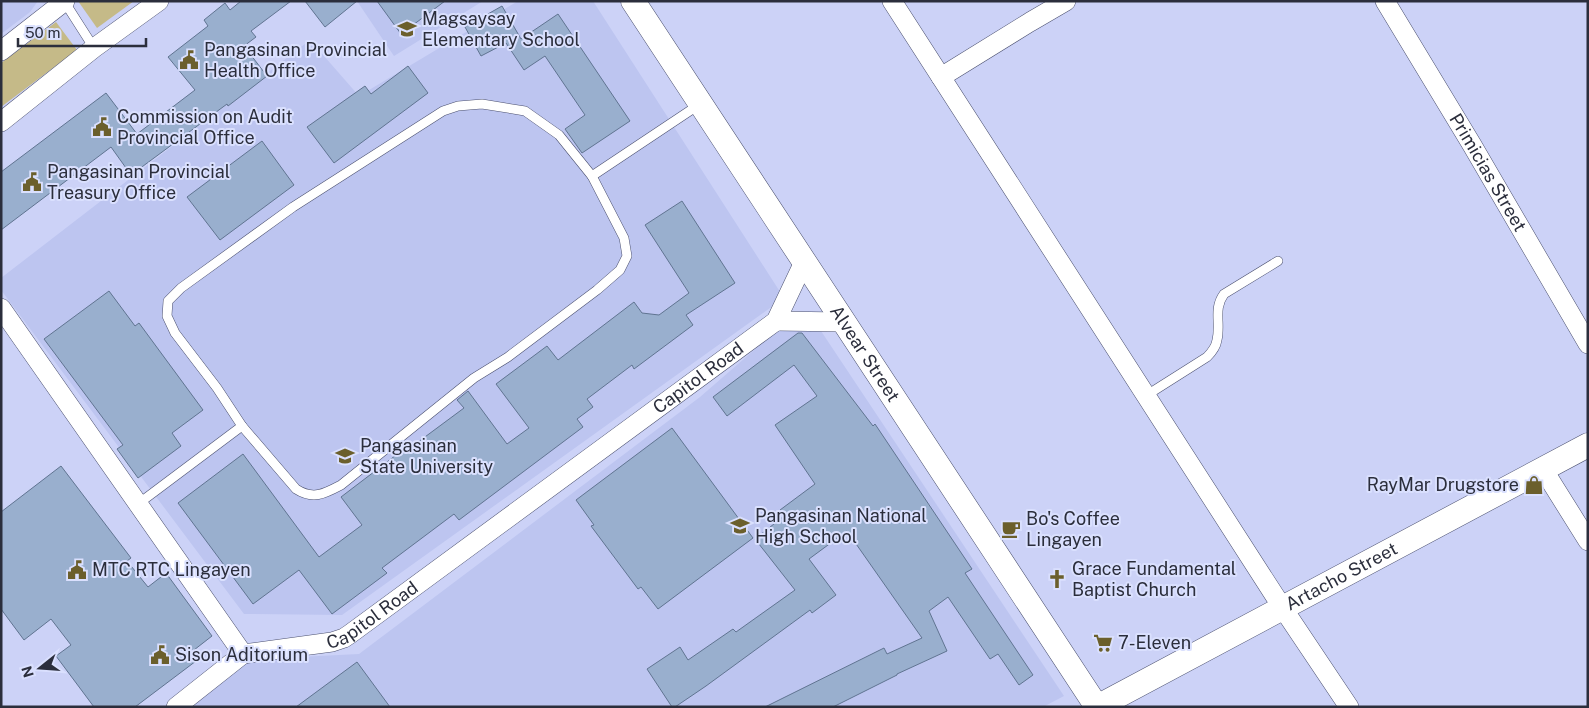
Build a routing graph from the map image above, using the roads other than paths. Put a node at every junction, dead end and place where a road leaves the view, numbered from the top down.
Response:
1 (159, 1) edge
2 (633, 1) edge
3 (892, 1) edge
4 (1066, 1) edge
5 (1385, 1) edge
6 (64, 2) edge
7 (94, 48) junction
8 (1, 51) edge
9 (941, 77) junction
10 (700, 104) junction
11 (1, 122) edge
12 (592, 176) junction
13 (1278, 261) dead end
14 (804, 262) junction
15 (1, 308) edge
16 (776, 321) junction
17 (843, 322) junction
18 (1588, 344) edge
19 (1147, 395) junction
20 (242, 426) junction
21 (1588, 445) edge
22 (1543, 469) junction
23 (138, 504) junction
24 (1588, 541) edge
25 (1282, 607) junction
26 (243, 654) junction
27 (176, 707) edge
28 (1096, 707) edge
29 (1349, 707) edge

1 - 7 street
2 - 10 street, Alvear Street
3 - 9 street
4 - 9 street
5 - 18 street, Primicias Street
6 - 7 lane
6 - 8 street
7 - 11 street
9 - 19 street
10 - 12 lane
10 - 14 street, Alvear Street
12 - 20 lane
12 - 20 lane
13 - 19 lane
14 - 16 street, Capitol Road
14 - 17 street, Alvear Street
15 - 23 street
16 - 17 street
16 - 26 street, Capitol Road
17 - 28 street, Alvear Street
19 - 25 street
20 - 23 lane
21 - 22 street, Artacho Street
22 - 24 street
22 - 25 street, Artacho Street
23 - 26 street
25 - 28 street, Artacho Street
25 - 29 street
26 - 27 street

